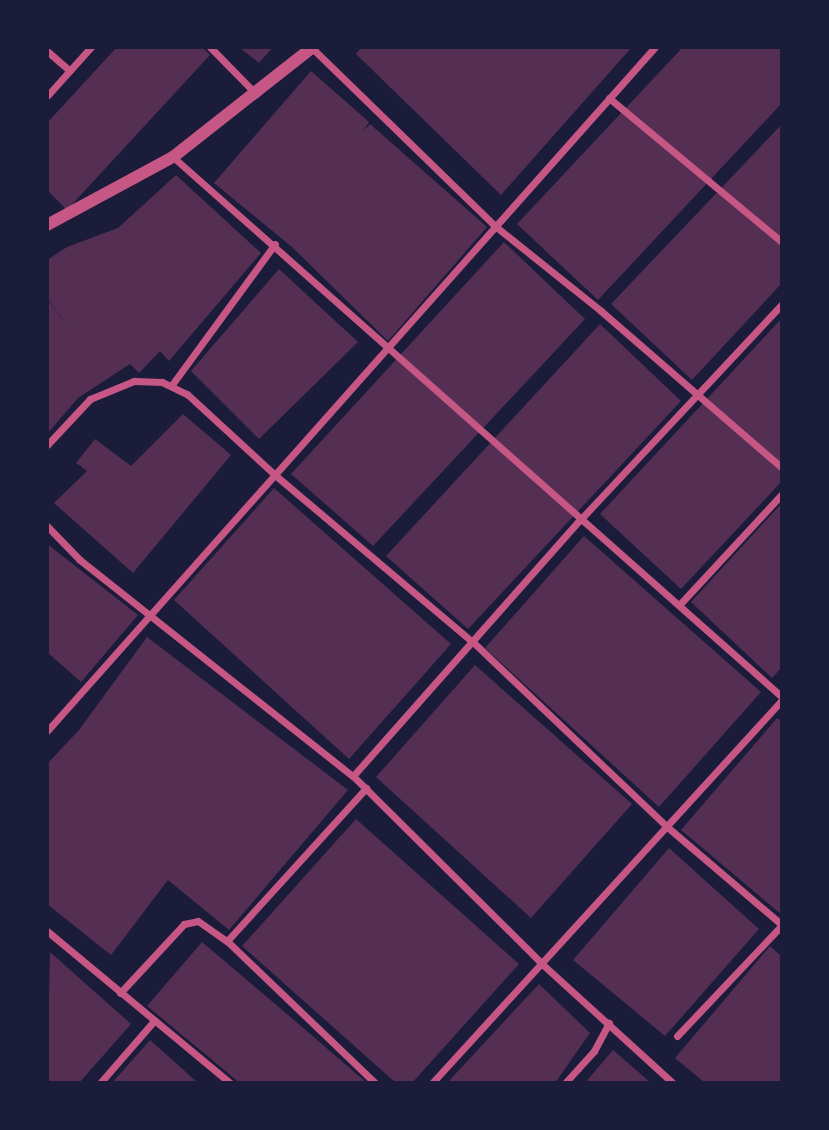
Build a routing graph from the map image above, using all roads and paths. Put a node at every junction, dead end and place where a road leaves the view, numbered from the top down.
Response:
1 (91, 47) edge
2 (210, 47) edge
3 (655, 47) edge
4 (312, 48) edge
5 (47, 51) edge
6 (70, 71) junction
7 (257, 94) junction
8 (47, 96) edge
9 (609, 98) junction
10 (173, 157) junction
11 (48, 224) edge
12 (495, 226) junction
13 (782, 242) edge
14 (275, 244) junction
15 (782, 304) edge
16 (385, 347) junction
17 (171, 386) junction
18 (699, 396) junction
19 (47, 444) edge
20 (782, 468) edge
21 (275, 475) junction
22 (782, 494) edge
23 (579, 521) junction
24 (47, 526) edge
25 (681, 603) junction
26 (149, 614) junction
27 (474, 643) junction
28 (782, 698) edge
29 (47, 731) edge
30 (353, 776) junction
31 (366, 788) junction
32 (665, 825) junction
33 (782, 925) edge
34 (48, 933) edge
35 (227, 941) junction
36 (541, 962) junction
37 (120, 993) junction
38 (153, 1022) junction
39 (609, 1023) junction
40 (677, 1035) dead end
41 (100, 1083) edge
42 (230, 1083) edge
43 (375, 1083) edge
44 (432, 1083) edge
45 (565, 1083) edge
46 (673, 1083) edge

1 - 6 street
2 - 7 street
3 - 9 street
4 - 7 street
4 - 12 street
5 - 6 street
6 - 8 street
7 - 10 street
9 - 12 street
9 - 13 street
10 - 11 street
10 - 14 street
12 - 16 street
12 - 18 street
14 - 16 street
14 - 17 street
15 - 18 street
16 - 21 street
16 - 23 street
17 - 19 street
17 - 21 street
18 - 20 street
18 - 23 street
21 - 26 street
21 - 27 street
22 - 25 street
23 - 25 street
23 - 27 street
24 - 26 street
25 - 28 street
26 - 29 street
26 - 30 street
27 - 30 street
27 - 32 street
28 - 32 street
30 - 31 street
31 - 35 street
31 - 36 street
32 - 33 street
32 - 36 street
33 - 40 street
34 - 37 street
35 - 37 street
35 - 43 street
36 - 39 street
36 - 44 street
37 - 38 street
38 - 41 street
38 - 42 street
39 - 45 street
39 - 46 street

